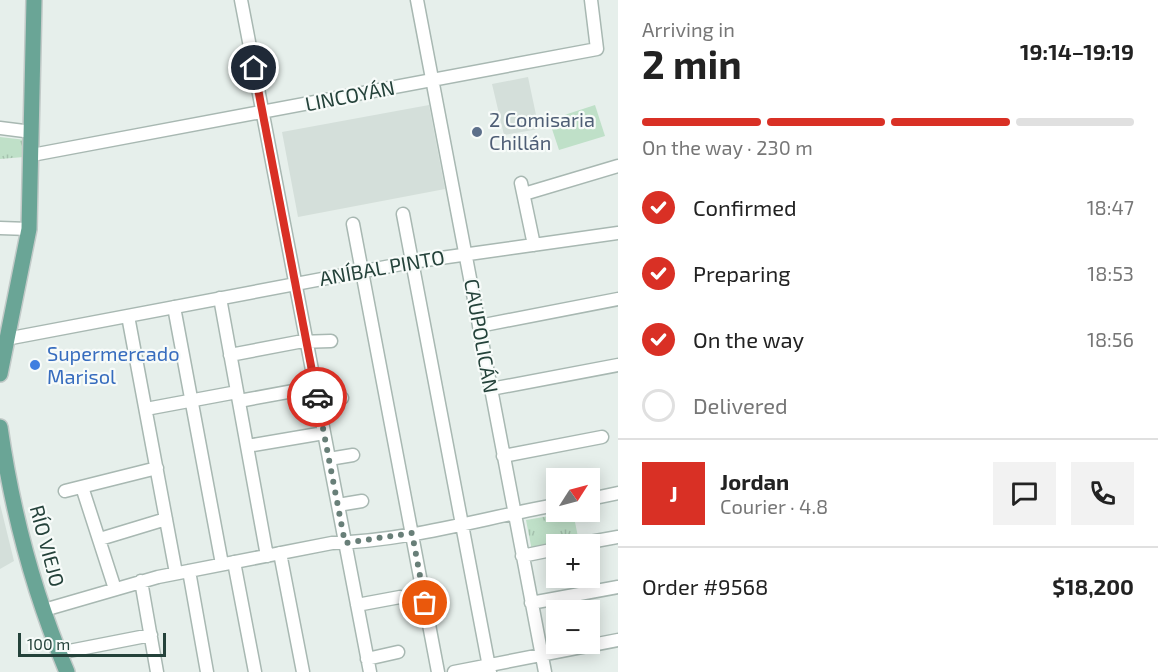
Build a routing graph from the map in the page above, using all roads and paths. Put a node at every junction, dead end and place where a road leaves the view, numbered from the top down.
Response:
1 (34, 0) edge
2 (241, 0) edge
3 (417, 0) edge
4 (591, 0) edge
5 (432, 81) junction
6 (263, 113) junction
7 (0, 128) edge
8 (32, 132) junction
9 (32, 155) junction
10 (618, 166) edge
11 (403, 214) dead end
12 (353, 224) dead end
13 (0, 228) edge
14 (29, 229) junction
15 (618, 233) edge
16 (534, 245) junction
17 (466, 253) junction
18 (412, 262) junction
19 (362, 271) junction
20 (295, 284) junction
21 (220, 298) junction
22 (618, 299) edge
23 (174, 307) junction
24 (128, 316) junction
25 (479, 326) junction
26 (6, 339) junction
27 (331, 341) dead end
28 (307, 343) junction
29 (230, 355) junction
30 (618, 365) edge
31 (0, 374) edge
32 (315, 387) junction
33 (490, 388) junction
34 (238, 396) junction
35 (342, 398) dead end
36 (191, 400) junction
37 (318, 402) junction
38 (146, 409) junction
39 (0, 427) edge
40 (324, 433) junction
41 (602, 437) dead end
42 (247, 446) junction
43 (353, 455) dead end
44 (504, 456) junction
45 (329, 459) junction
46 (157, 468) junction
47 (82, 487) junction
48 (65, 491) dead end
49 (618, 493) edge
50 (600, 497) edge
51 (362, 501) dead end
52 (338, 505) junction
53 (546, 507) edge
54 (514, 514) junction
55 (166, 519) junction
56 (461, 524) junction
57 (412, 533) junction
58 (618, 537) edge
59 (100, 539) junction
60 (600, 540) edge
61 (345, 543) junction
62 (546, 551) edge
63 (274, 554) junction
64 (522, 556) junction
65 (228, 563) junction
66 (189, 571) junction
67 (176, 573) junction
68 (141, 581) junction
69 (618, 587) edge
70 (115, 589) junction
71 (400, 597) dead end
72 (531, 603) junction
73 (357, 605) junction
74 (44, 610) junction
75 (151, 635) junction
76 (618, 640) edge
77 (398, 652) dead end
78 (59, 653) junction
79 (541, 655) junction
80 (369, 666) edge
81 (489, 669) edge
82 (67, 672) edge
83 (158, 672) edge
84 (207, 672) edge
85 (255, 672) edge
86 (303, 672) edge
87 (438, 672) edge
88 (454, 672) edge
89 (545, 672) edge

1 - 8 main road
2 - 6 street
3 - 5 street, CAUPOLICÁN
4 - 5 street, LINCOYÁN
5 - 6 street, LINCOYÁN
5 - 17 street, CAUPOLICÁN
6 - 9 street, LINCOYÁN
6 - 20 street
7 - 8 street
8 - 9 main road
9 - 14 main road
10 - 16 street
11 - 18 street
12 - 19 street
13 - 14 street
14 - 26 main road
15 - 16 street, ANÍBAL PINTO
16 - 17 street, ANÍBAL PINTO
17 - 18 street, ANÍBAL PINTO
17 - 25 street, CAUPOLICÁN
18 - 19 street, ANÍBAL PINTO
18 - 56 street
19 - 20 street, ANÍBAL PINTO
19 - 57 street
20 - 21 street, ANÍBAL PINTO
20 - 28 street
21 - 23 street, ANÍBAL PINTO
21 - 29 street
22 - 25 street
23 - 24 street, ANÍBAL PINTO
23 - 36 street
24 - 26 street, ANÍBAL PINTO
24 - 38 street
25 - 33 street, CAUPOLICÁN
26 - 31 main road
27 - 28 street
28 - 29 street
28 - 32 street
29 - 34 street
30 - 33 street
32 - 34 street
32 - 37 street
33 - 44 street, CAUPOLICÁN
34 - 36 street
34 - 42 street
35 - 37 street
36 - 38 street
36 - 65 street
37 - 40 street
38 - 46 street
39 - 74 main road, RÍO VIEJO
40 - 42 street
40 - 45 street
41 - 44 street
42 - 63 street
43 - 45 street
44 - 54 street, CAUPOLICÁN
45 - 52 street
46 - 47 street
46 - 55 street
47 - 48 street
47 - 59 street
49 - 50 street
51 - 52 street
52 - 61 street
53 - 54 street
54 - 56 street
54 - 64 street, CAUPOLICÁN
55 - 59 street
55 - 67 street
56 - 57 street
56 - 81 street
57 - 61 street
57 - 87 street
58 - 60 street
59 - 70 street
61 - 63 street
61 - 73 street
62 - 64 street
63 - 65 street
63 - 86 street
64 - 72 street, CAUPOLICÁN
65 - 66 street
65 - 85 street
66 - 67 street
66 - 84 street
67 - 68 street
68 - 70 street
68 - 75 street
69 - 72 street
70 - 74 street
71 - 73 street
72 - 79 street, CAUPOLICÁN
73 - 80 street
74 - 78 main road, RÍO VIEJO
75 - 78 street
75 - 83 street
76 - 79 street
77 - 80 street
78 - 82 main road, RÍO VIEJO
79 - 81 street
79 - 89 street, CAUPOLICÁN
81 - 88 street

